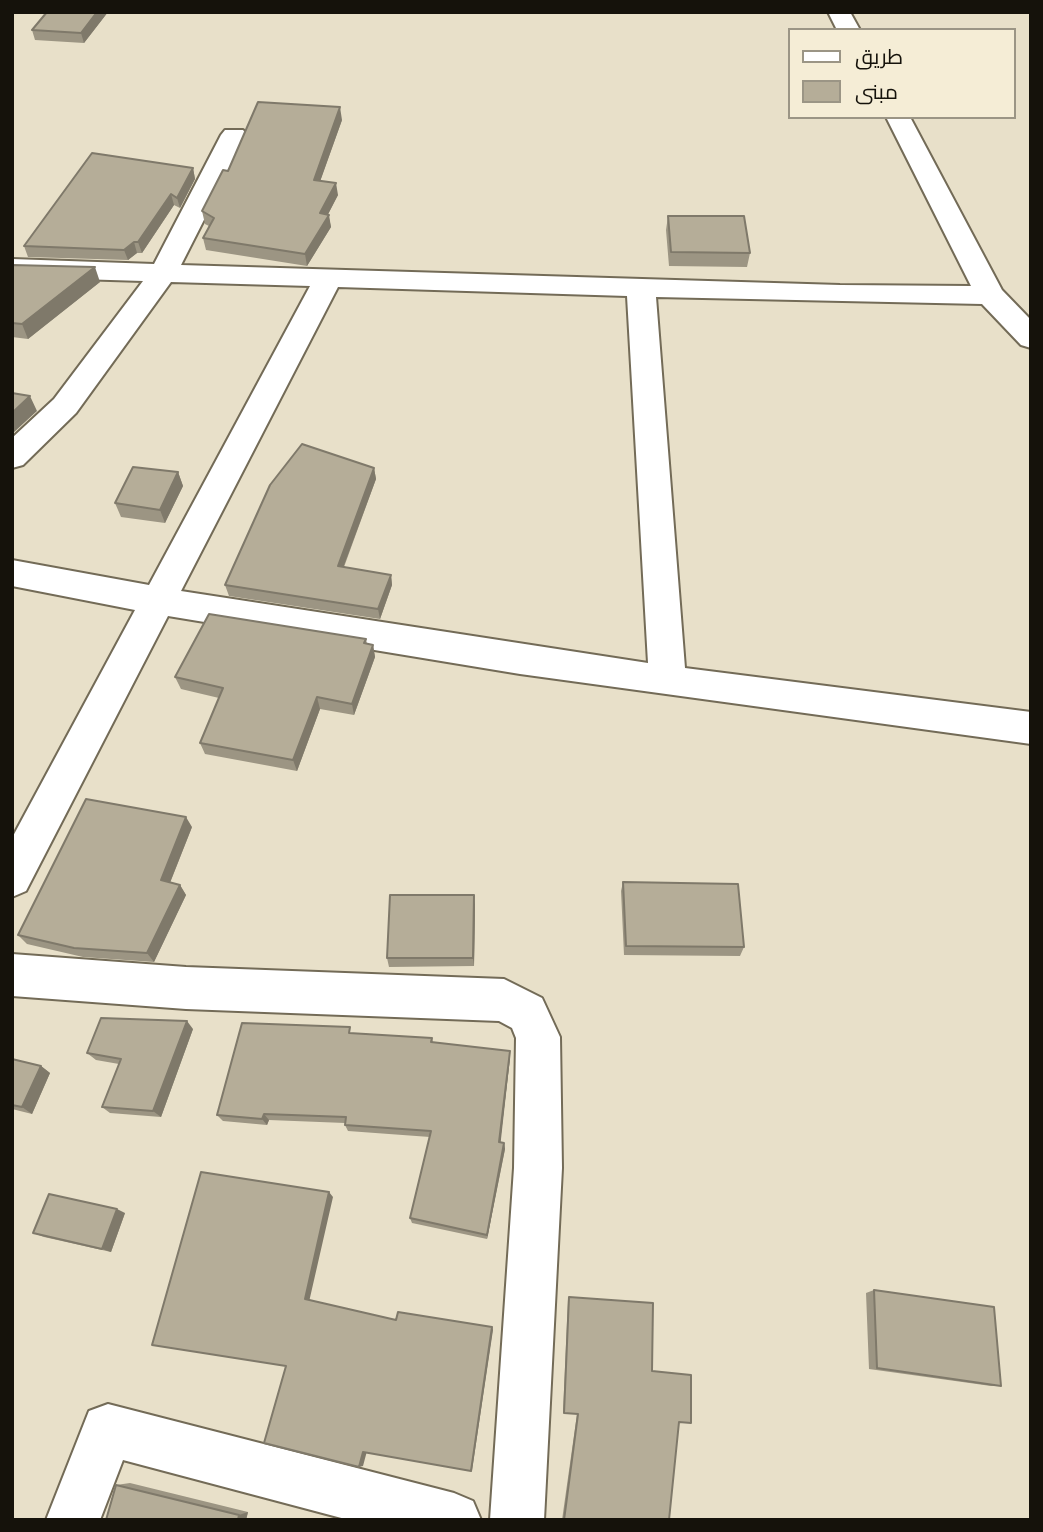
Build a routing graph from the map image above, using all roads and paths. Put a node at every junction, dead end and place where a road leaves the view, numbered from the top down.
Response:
1 (839, 12) edge
2 (848, 28) edge
3 (899, 119) edge
4 (234, 135) dead end
5 (12, 268) edge
6 (163, 273) junction
7 (328, 279) junction
8 (641, 287) junction
9 (990, 295) junction
10 (1031, 338) edge
11 (12, 457) edge
12 (12, 573) edge
13 (160, 602) junction
14 (667, 678) junction
15 (1031, 728) edge
16 (12, 878) edge
17 (12, 975) edge
18 (74, 1520) edge
19 (454, 1520) edge
20 (517, 1520) edge

1 - 2 street
3 - 9 street
4 - 6 street
5 - 6 street
6 - 7 street
6 - 11 street
7 - 8 street
7 - 13 street
8 - 9 street
8 - 14 street
9 - 10 street
12 - 13 street
13 - 14 street
13 - 16 street
14 - 15 street
17 - 20 street
18 - 19 street

